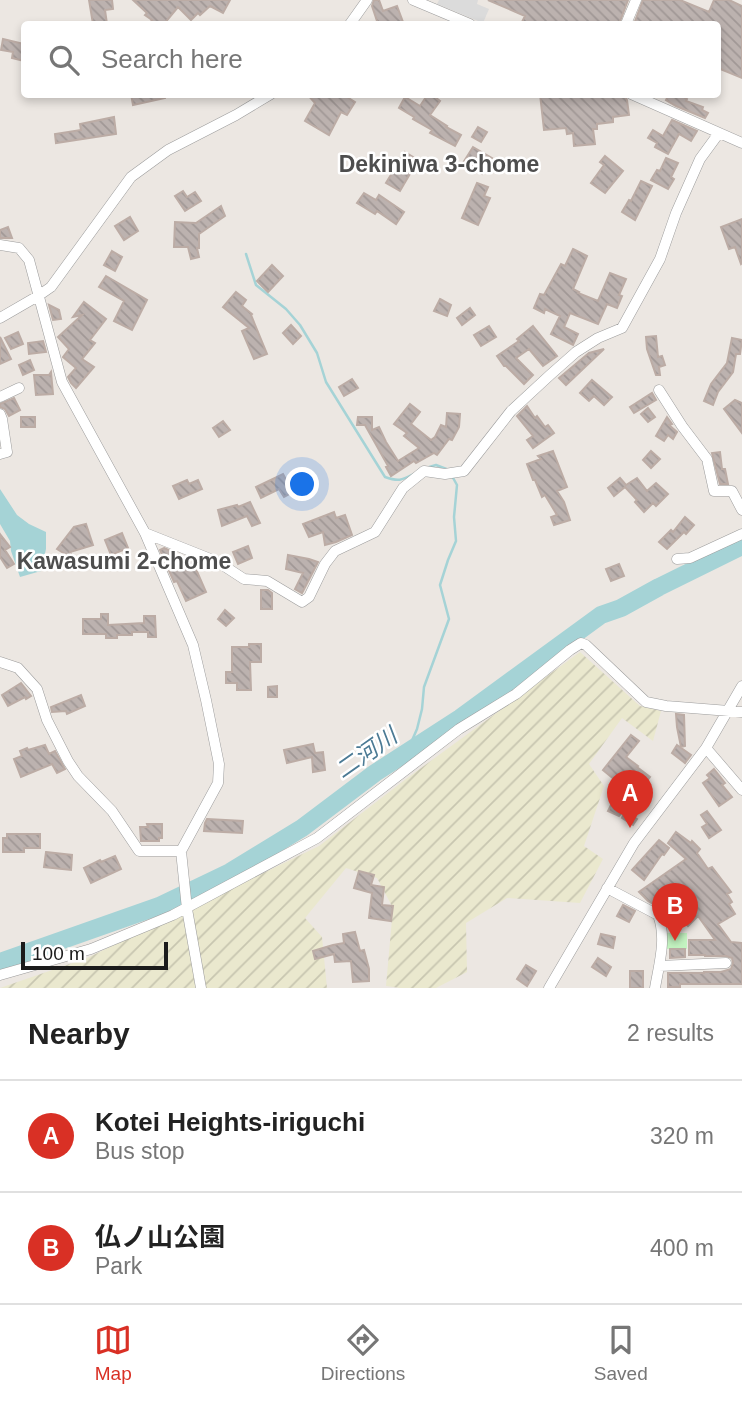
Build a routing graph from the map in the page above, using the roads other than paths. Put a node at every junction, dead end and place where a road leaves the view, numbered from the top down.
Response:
1 (367, 0) edge
2 (413, 0) edge
3 (636, 0) edge
4 (352, 21) edge
5 (463, 21) edge
6 (627, 21) edge
7 (264, 98) edge
8 (640, 98) edge
9 (719, 133) junction
10 (742, 142) edge
11 (0, 245) edge
12 (38, 296) junction
13 (0, 318) edge
14 (19, 388) dead end
15 (659, 390) dead end
16 (0, 397) edge
17 (0, 414) edge
18 (0, 454) edge
19 (742, 510) edge
20 (145, 533) junction
21 (742, 534) edge
22 (677, 559) dead end
23 (0, 662) edge
24 (742, 686) edge
25 (727, 711) junction
26 (742, 712) edge
27 (706, 748) junction
28 (742, 790) edge
29 (181, 851) junction
30 (607, 888) junction
31 (187, 906) junction
32 (726, 963) dead end
33 (659, 965) junction
34 (0, 975) edge
35 (201, 988) edge
36 (549, 988) edge
37 (655, 988) edge

1 - 4 street
2 - 5 street
3 - 6 street
7 - 12 street
8 - 9 street
9 - 10 street
9 - 20 street
11 - 12 street
12 - 13 street
12 - 20 street
14 - 16 street
15 - 19 street
17 - 18 street
20 - 29 street
21 - 22 street
23 - 29 street
24 - 25 street
25 - 26 street
25 - 27 street
25 - 31 street
27 - 28 street
27 - 30 street
29 - 31 street
30 - 33 street
30 - 36 street
31 - 34 street
31 - 35 street
32 - 33 street
33 - 37 street

